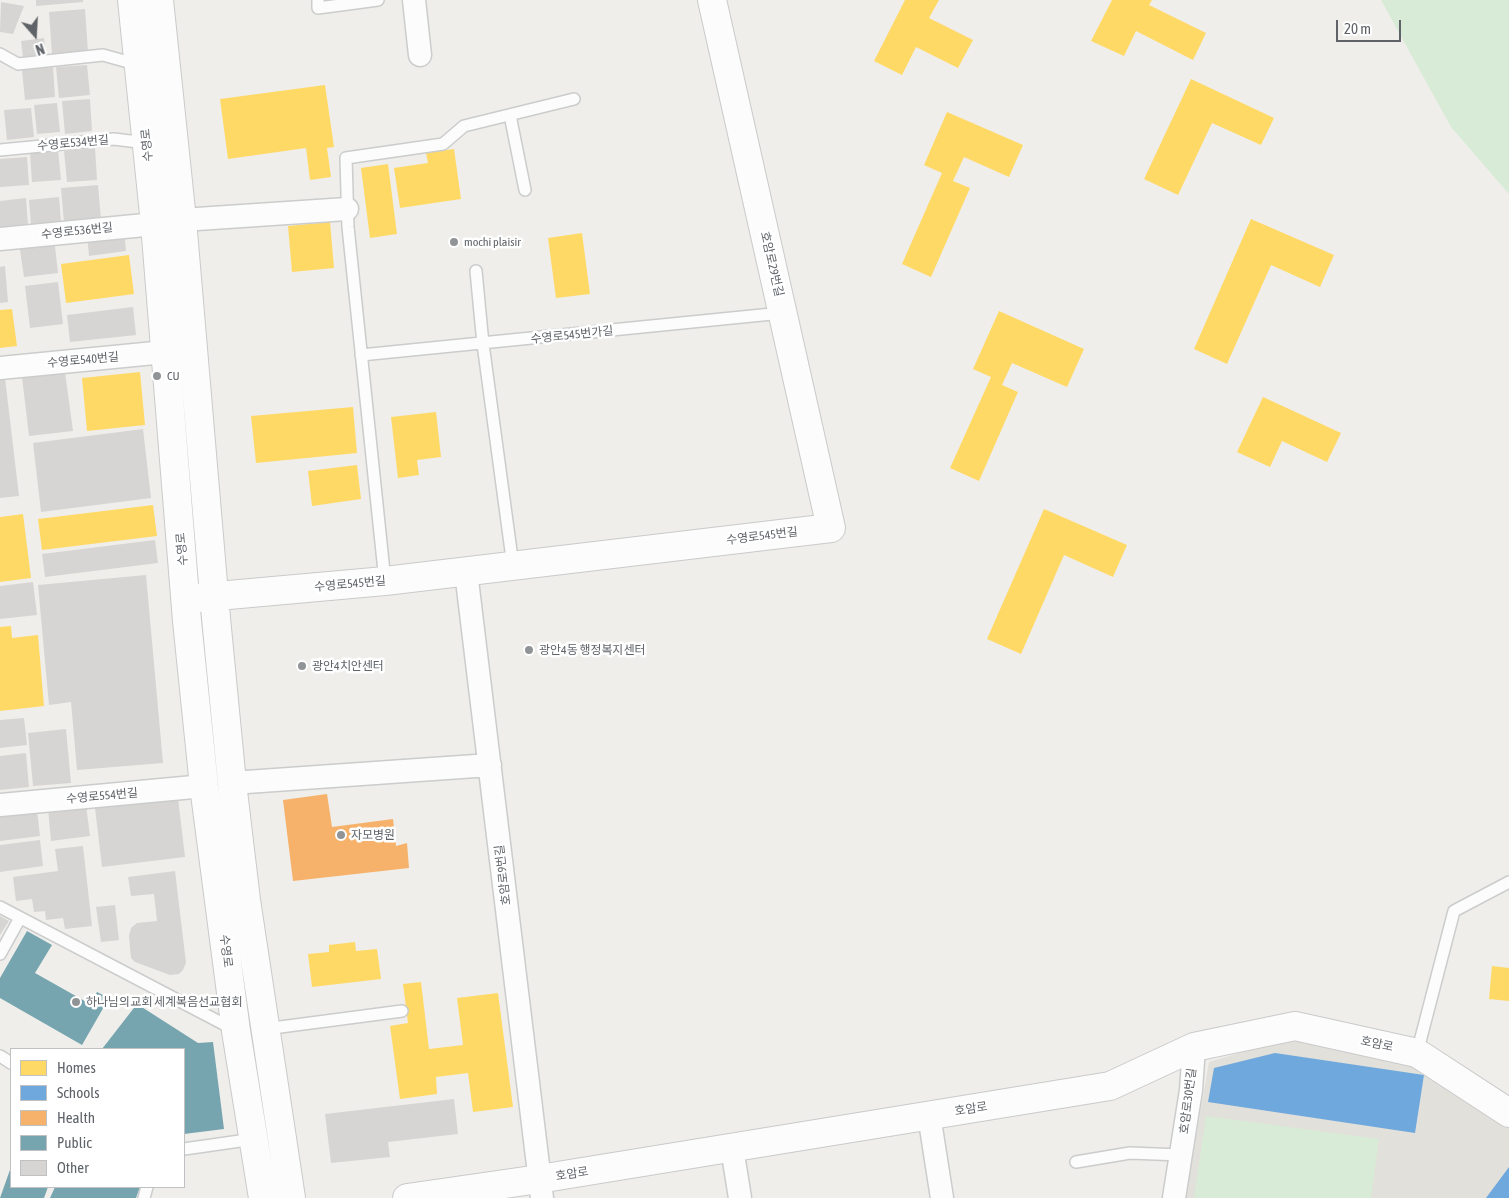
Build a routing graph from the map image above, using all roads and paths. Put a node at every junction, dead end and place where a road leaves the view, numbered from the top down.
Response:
1 (132, 0) edge
2 (159, 0) edge
3 (318, 0) edge
4 (378, 0) edge
5 (414, 0) edge
6 (712, 0) edge
7 (0, 54) edge
8 (420, 55) dead end
9 (140, 65) junction
10 (574, 99) dead end
11 (510, 115) junction
12 (146, 143) junction
13 (0, 150) edge
14 (525, 190) dead end
15 (347, 209) junction
16 (182, 220) junction
17 (155, 224) junction
18 (0, 239) edge
19 (476, 271) dead end
20 (783, 313) junction
21 (482, 344) junction
22 (166, 352) junction
23 (361, 355) junction
24 (0, 368) edge
25 (831, 528) joint
26 (513, 566) junction
27 (466, 572) junction
28 (385, 581) junction
29 (214, 597) junction
30 (186, 598) junction
31 (490, 765) junction
32 (232, 783) junction
33 (204, 786) junction
34 (0, 806) edge
35 (1509, 882) edge
36 (0, 907) edge
37 (20, 918) junction
38 (0, 954) edge
39 (402, 1011) dead end
40 (265, 1029) junction
41 (236, 1031) junction
42 (1194, 1047) junction
43 (1416, 1052) junction
44 (1509, 1113) edge
45 (929, 1115) junction
46 (254, 1139) junction
47 (732, 1148) junction
48 (185, 1149) edge
49 (1181, 1155) junction
50 (1076, 1162) dead end
51 (540, 1189) edge
52 (263, 1198) edge
53 (291, 1198) edge
54 (407, 1198) edge
55 (740, 1198) edge
56 (942, 1198) edge
57 (1174, 1198) edge

1 - 9 main road, 수영로
2 - 16 main road
3 - 4 lane
5 - 8 street
6 - 20 main road, 호암로29번길
7 - 9 lane
9 - 12 main road, 수영로
10 - 11 lane
11 - 14 lane
11 - 15 lane
12 - 13 lane, 수영로534번길
12 - 17 main road, 수영로
15 - 16 street
15 - 23 lane
16 - 29 main road
17 - 18 street, 수영로536번길
17 - 22 main road, 수영로
19 - 21 lane
20 - 21 lane, 수영로545번가길
20 - 25 main road, 호암로29번길
21 - 23 lane, 수영로545번가길
21 - 26 lane
22 - 24 street, 수영로540번길
22 - 30 main road, 수영로
23 - 28 lane
25 - 26 main road, 수영로545번길
26 - 27 main road, 수영로545번길
27 - 28 main road, 수영로545번길
27 - 31 street, 호암로9번길
28 - 29 main road, 수영로545번길
29 - 30 main road, 수영로545번길
29 - 32 main road
30 - 33 main road, 수영로
31 - 32 street
31 - 51 street, 호암로9번길
32 - 40 main road
33 - 34 street, 수영로554번길
33 - 41 main road, 수영로
35 - 43 lane
36 - 37 lane
37 - 38 lane
37 - 41 lane
39 - 40 lane
40 - 53 main road
41 - 46 main road, 수영로
42 - 43 main road, 호암로
42 - 45 main road, 호암로
42 - 49 street, 호암로30번길
43 - 44 main road, 호암로
45 - 47 main road, 호암로
45 - 56 street
46 - 48 lane
46 - 52 main road, 수영로
47 - 51 main road, 호암로
47 - 55 street
49 - 50 lane
49 - 57 street, 호암로30번길
51 - 54 main road, 호암로

